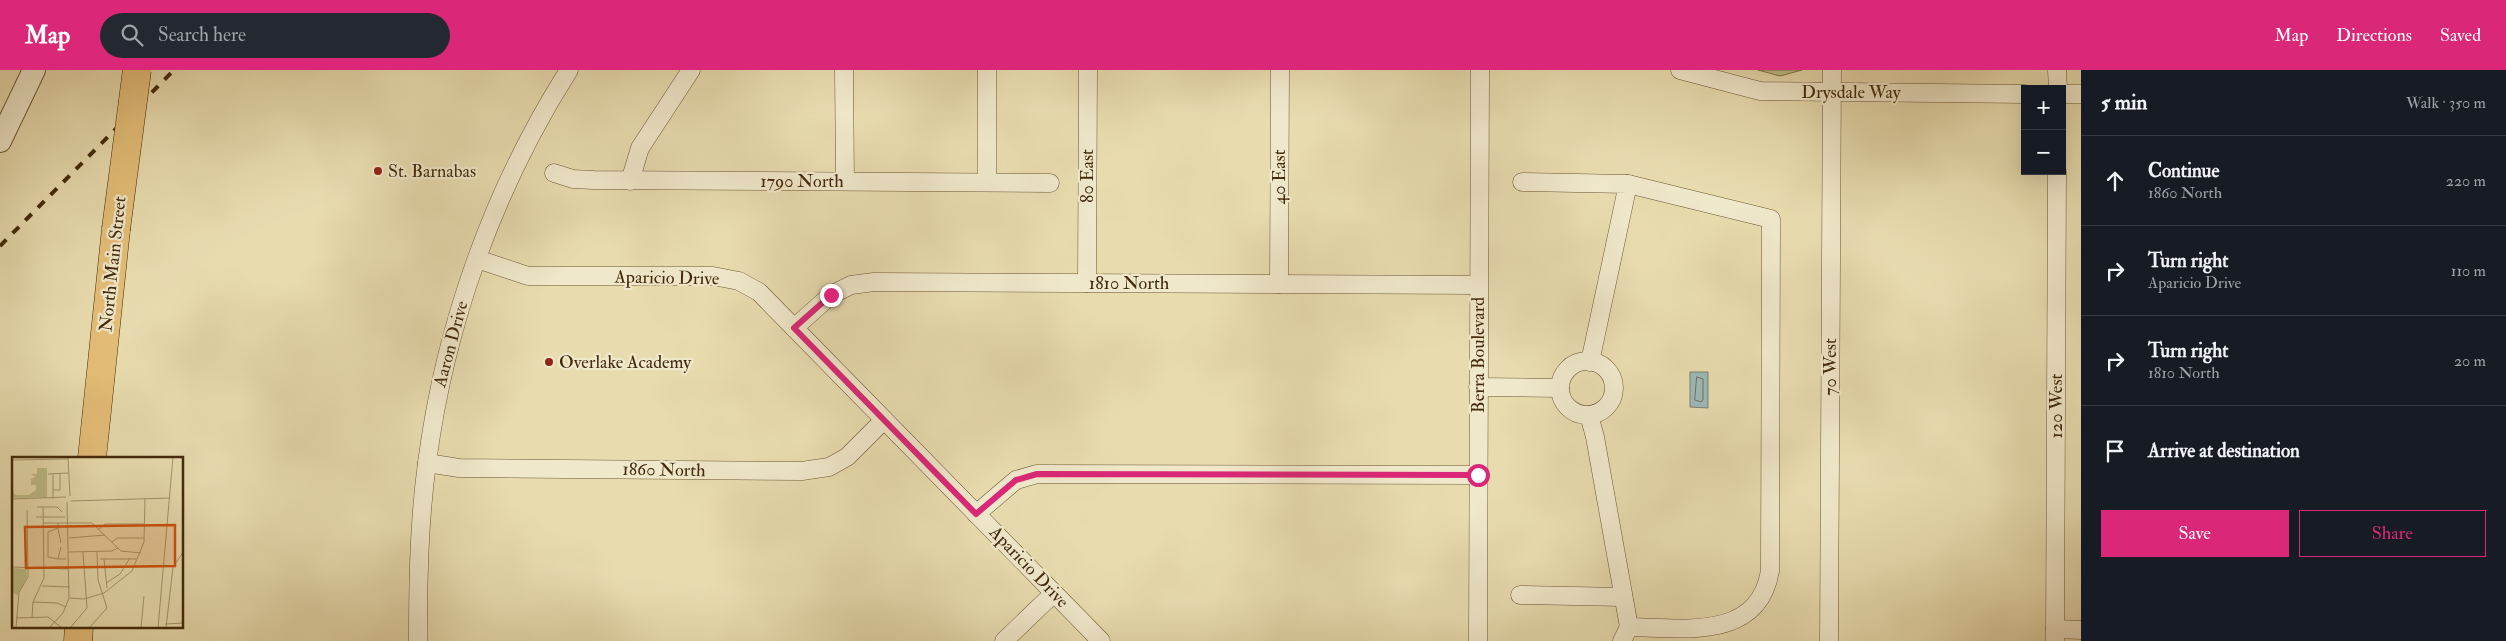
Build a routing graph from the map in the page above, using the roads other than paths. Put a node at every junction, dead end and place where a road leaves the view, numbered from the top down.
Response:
1 (34, 70) edge
2 (138, 70) edge
3 (569, 70) edge
4 (691, 70) edge
5 (844, 70) edge
6 (988, 70) edge
7 (1088, 70) edge
8 (1280, 70) edge
9 (1480, 70) edge
10 (1680, 70) edge
11 (1832, 70) edge
12 (2058, 70) edge
13 (2058, 85) edge
14 (1832, 92) junction
15 (2021, 94) edge
16 (2066, 94) edge
17 (2081, 94) edge
18 (0, 141) edge
19 (554, 173) dead end
20 (2057, 175) edge
21 (630, 181) junction
22 (845, 181) junction
23 (986, 182) junction
24 (1522, 182) dead end
25 (1050, 183) dead end
26 (1628, 184) junction
27 (477, 259) junction
28 (1087, 283) junction
29 (1279, 284) junction
30 (1478, 285) junction
31 (794, 328) junction
32 (1590, 362) junction
33 (1478, 387) junction
34 (1560, 388) junction
35 (1589, 415) junction
36 (884, 420) junction
37 (92, 457) edge
38 (426, 463) junction
39 (1478, 475) junction
40 (976, 514) junction
41 (1054, 593) junction
42 (1520, 595) dead end
43 (1623, 597) junction
44 (79, 628) edge
45 (2081, 630) edge
46 (1626, 634) edge
47 (2055, 635) edge
48 (78, 641) edge
49 (418, 641) edge
50 (1004, 641) edge
51 (1101, 641) edge
52 (1478, 641) edge
53 (1830, 641) edge

1 - 18 street
2 - 37 highway, North Main Street, bridge
3 - 27 street, Aaron Drive
4 - 21 street
5 - 22 street
6 - 23 street
7 - 28 street, 80 East
8 - 29 street, 40 East
9 - 30 street, Berra Boulevard
10 - 14 street, Drysdale Way
11 - 14 street, 70 West
12 - 13 street
14 - 15 street, Drysdale Way
14 - 53 street, 70 West
16 - 17 street
19 - 21 street, 1790 North
20 - 47 street, 120 West
21 - 22 street, 1790 North
22 - 23 street, 1790 North
23 - 25 street, 1790 North
24 - 26 street
26 - 32 street
26 - 46 street
27 - 31 street, Aparicio Drive
27 - 38 street, Aaron Drive
28 - 29 street, 1810 North
28 - 31 street, 1810 North
29 - 30 street, 1810 North
30 - 33 street, Berra Boulevard
31 - 36 street, Aparicio Drive
32 - 34 street
32 - 35 street
33 - 34 street
33 - 39 street, Berra Boulevard
34 - 35 street
35 - 43 street
36 - 38 street, 1860 North
36 - 40 street, Aparicio Drive
38 - 49 street, Aaron Drive
39 - 40 street
39 - 52 street, Berra Boulevard
40 - 41 street, Aparicio Drive
41 - 50 street
41 - 51 street, Aparicio Drive
42 - 43 street
43 - 46 street
44 - 48 highway
45 - 47 street

